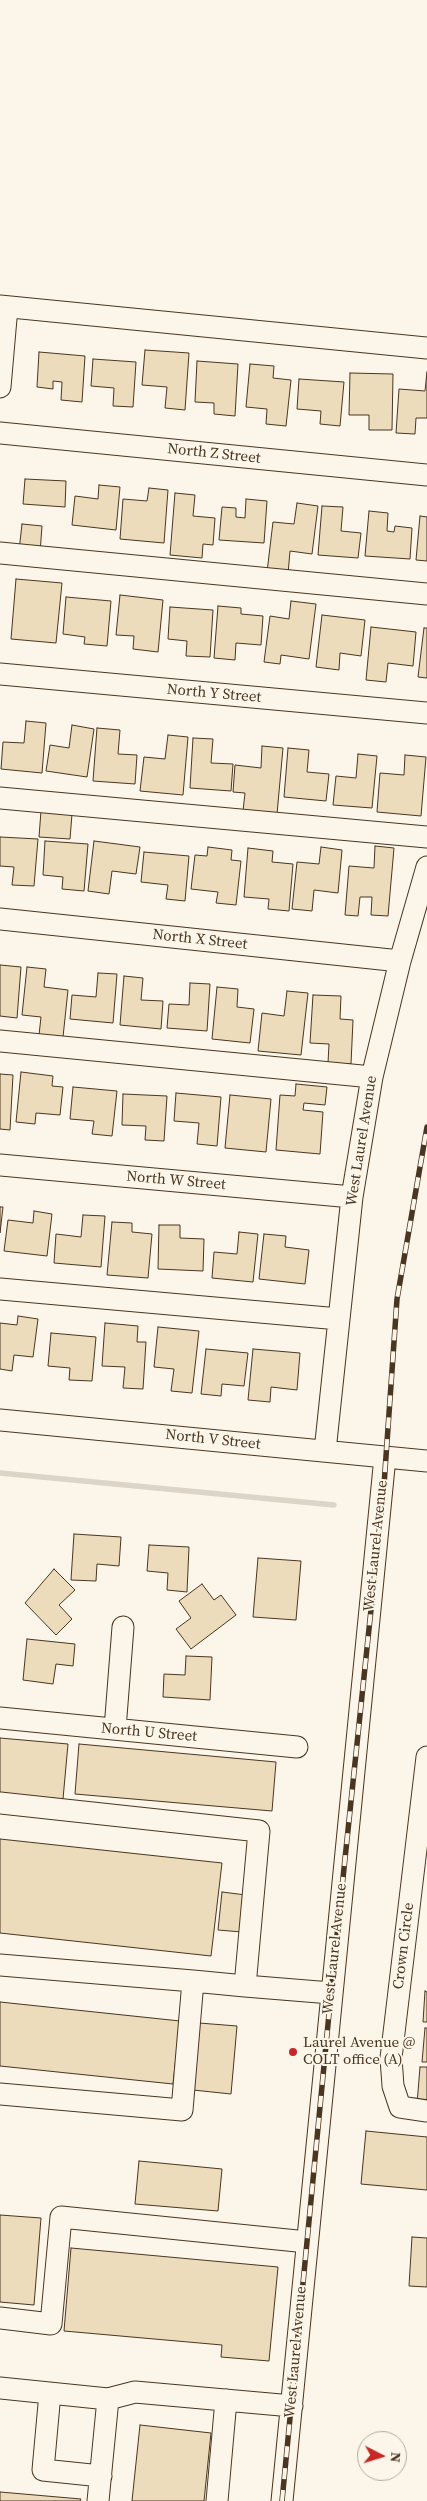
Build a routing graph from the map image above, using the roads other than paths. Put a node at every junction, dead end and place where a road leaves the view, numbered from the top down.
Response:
1 (4, 306) edge
2 (427, 348) edge
3 (0, 387) edge
4 (0, 433) edge
5 (427, 475) edge
6 (0, 553) edge
7 (427, 594) edge
8 (0, 674) edge
9 (427, 713) edge
10 (0, 798) edge
11 (427, 838) edge
12 (427, 867) edge
13 (0, 919) edge
14 (400, 960) junction
15 (0, 1041) edge
16 (372, 1077) junction
17 (0, 1165) edge
18 (352, 1197) junction
19 (0, 1289) edge
20 (339, 1319) junction
21 (0, 1420) edge
22 (325, 1451) junction
23 (385, 1457) junction
24 (427, 1461) edge
25 (124, 1627) dead end
26 (0, 1718) edge
27 (115, 1729) junction
28 (297, 1747) dead end
29 (427, 1757) edge
30 (0, 1803) edge
31 (421, 1854) edge
32 (0, 1964) edge
33 (193, 1981) junction
34 (244, 1986) junction
35 (331, 1993) junction
36 (0, 2094) edge
37 (427, 2111) edge
38 (307, 2242) junction
39 (0, 2318) edge
40 (0, 2388) edge
41 (50, 2393) junction
42 (108, 2399) junction
43 (226, 2400) junction
44 (292, 2406) junction
45 (101, 2476) junction
46 (98, 2501) edge
47 (217, 2501) edge
48 (282, 2501) edge

1 - 2 street
1 - 3 street
4 - 5 street, North Z Street
6 - 7 street
8 - 9 street, North Y Street
10 - 11 street
12 - 14 street, West Laurel Avenue
13 - 14 street, North X Street
14 - 16 street, West Laurel Avenue
15 - 16 street
16 - 18 street, West Laurel Avenue
17 - 18 street, North W Street
18 - 20 street, West Laurel Avenue
19 - 20 street
20 - 22 street, West Laurel Avenue
21 - 22 street, North V Street
22 - 23 street, North V Street
23 - 24 street, North V Street
23 - 35 street, West Laurel Avenue
25 - 27 street
26 - 27 street, North U Street
27 - 28 street, North U Street
29 - 31 street, Crown Circle
30 - 34 street
31 - 37 street, Crown Circle
32 - 33 street
33 - 34 street
33 - 36 street
34 - 35 street
35 - 38 street, West Laurel Avenue
38 - 39 street
38 - 44 street, West Laurel Avenue
40 - 41 street
41 - 42 street
41 - 45 street
42 - 43 street
42 - 45 street
43 - 44 street
43 - 47 street
44 - 48 street, West Laurel Avenue
45 - 46 street

